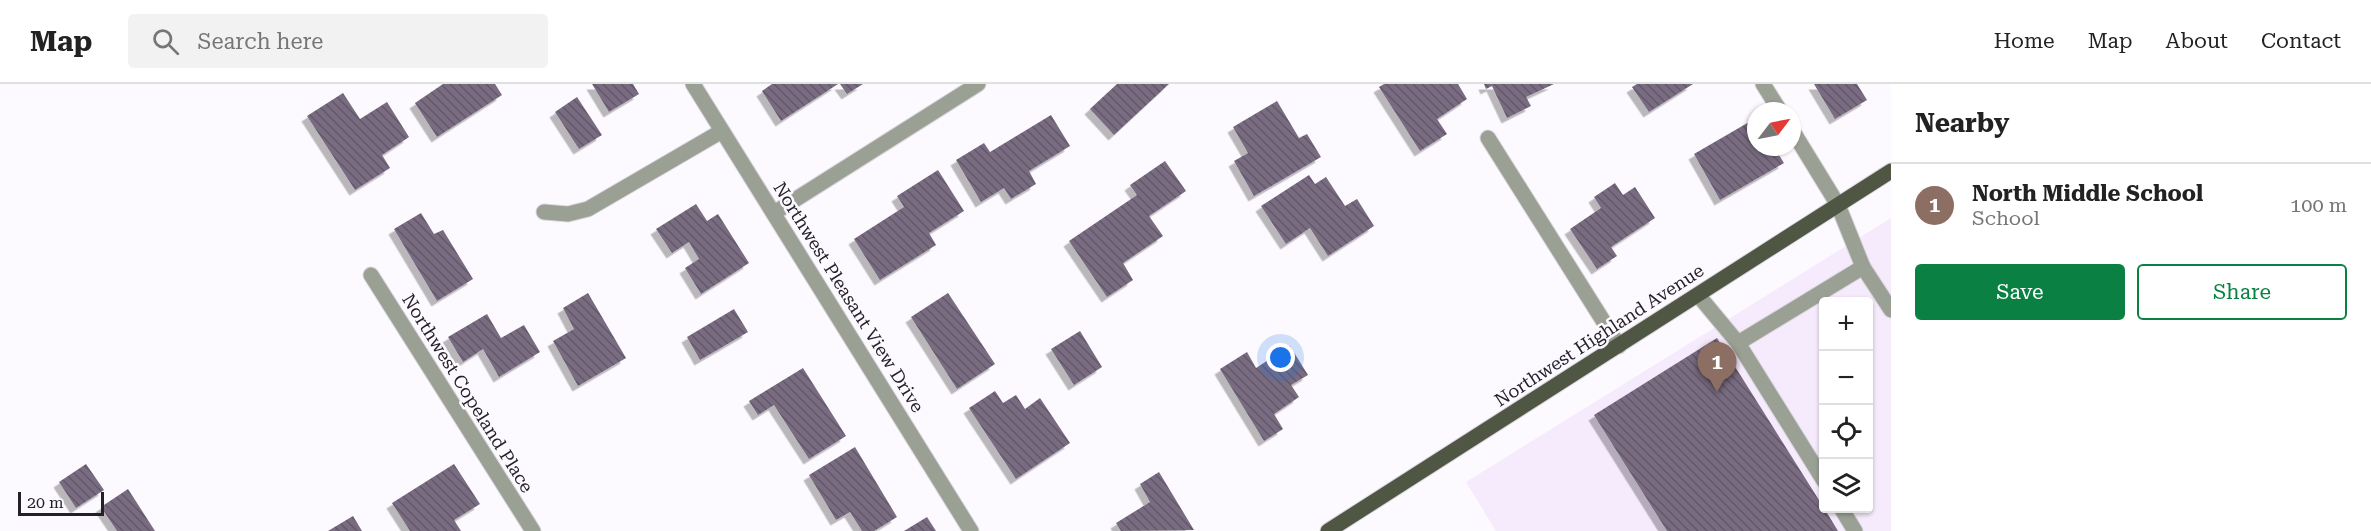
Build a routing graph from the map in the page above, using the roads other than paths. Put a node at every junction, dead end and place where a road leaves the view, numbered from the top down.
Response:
1 (693, 84) edge
2 (978, 84) edge
3 (1764, 84) edge
4 (1775, 102) edge
5 (722, 131) junction
6 (1488, 138) dead end
7 (1801, 145) edge
8 (1891, 171) edge
9 (1838, 205) junction
10 (544, 212) dead end
11 (774, 213) junction
12 (1863, 267) junction
13 (371, 275) dead end
14 (1698, 295) junction
15 (1891, 310) edge
16 (1738, 343) junction
17 (1619, 346) junction
18 (1819, 473) edge
19 (1844, 513) edge
20 (533, 531) edge
21 (971, 531) edge
22 (1328, 531) edge
23 (1855, 531) edge

1 - 5 street, Northwest Pleasant View Drive
2 - 11 street
3 - 4 street
5 - 10 street
5 - 11 street, Northwest Pleasant View Drive
6 - 17 street
7 - 9 street
8 - 9 main road, Northwest Highland Avenue
9 - 12 street
9 - 14 main road, Northwest Highland Avenue
11 - 21 street, Northwest Pleasant View Drive
12 - 15 street
12 - 16 street
13 - 20 street, Northwest Copeland Place
14 - 16 street
14 - 17 main road, Northwest Highland Avenue
16 - 18 street
17 - 22 main road, Northwest Highland Avenue
19 - 23 street

